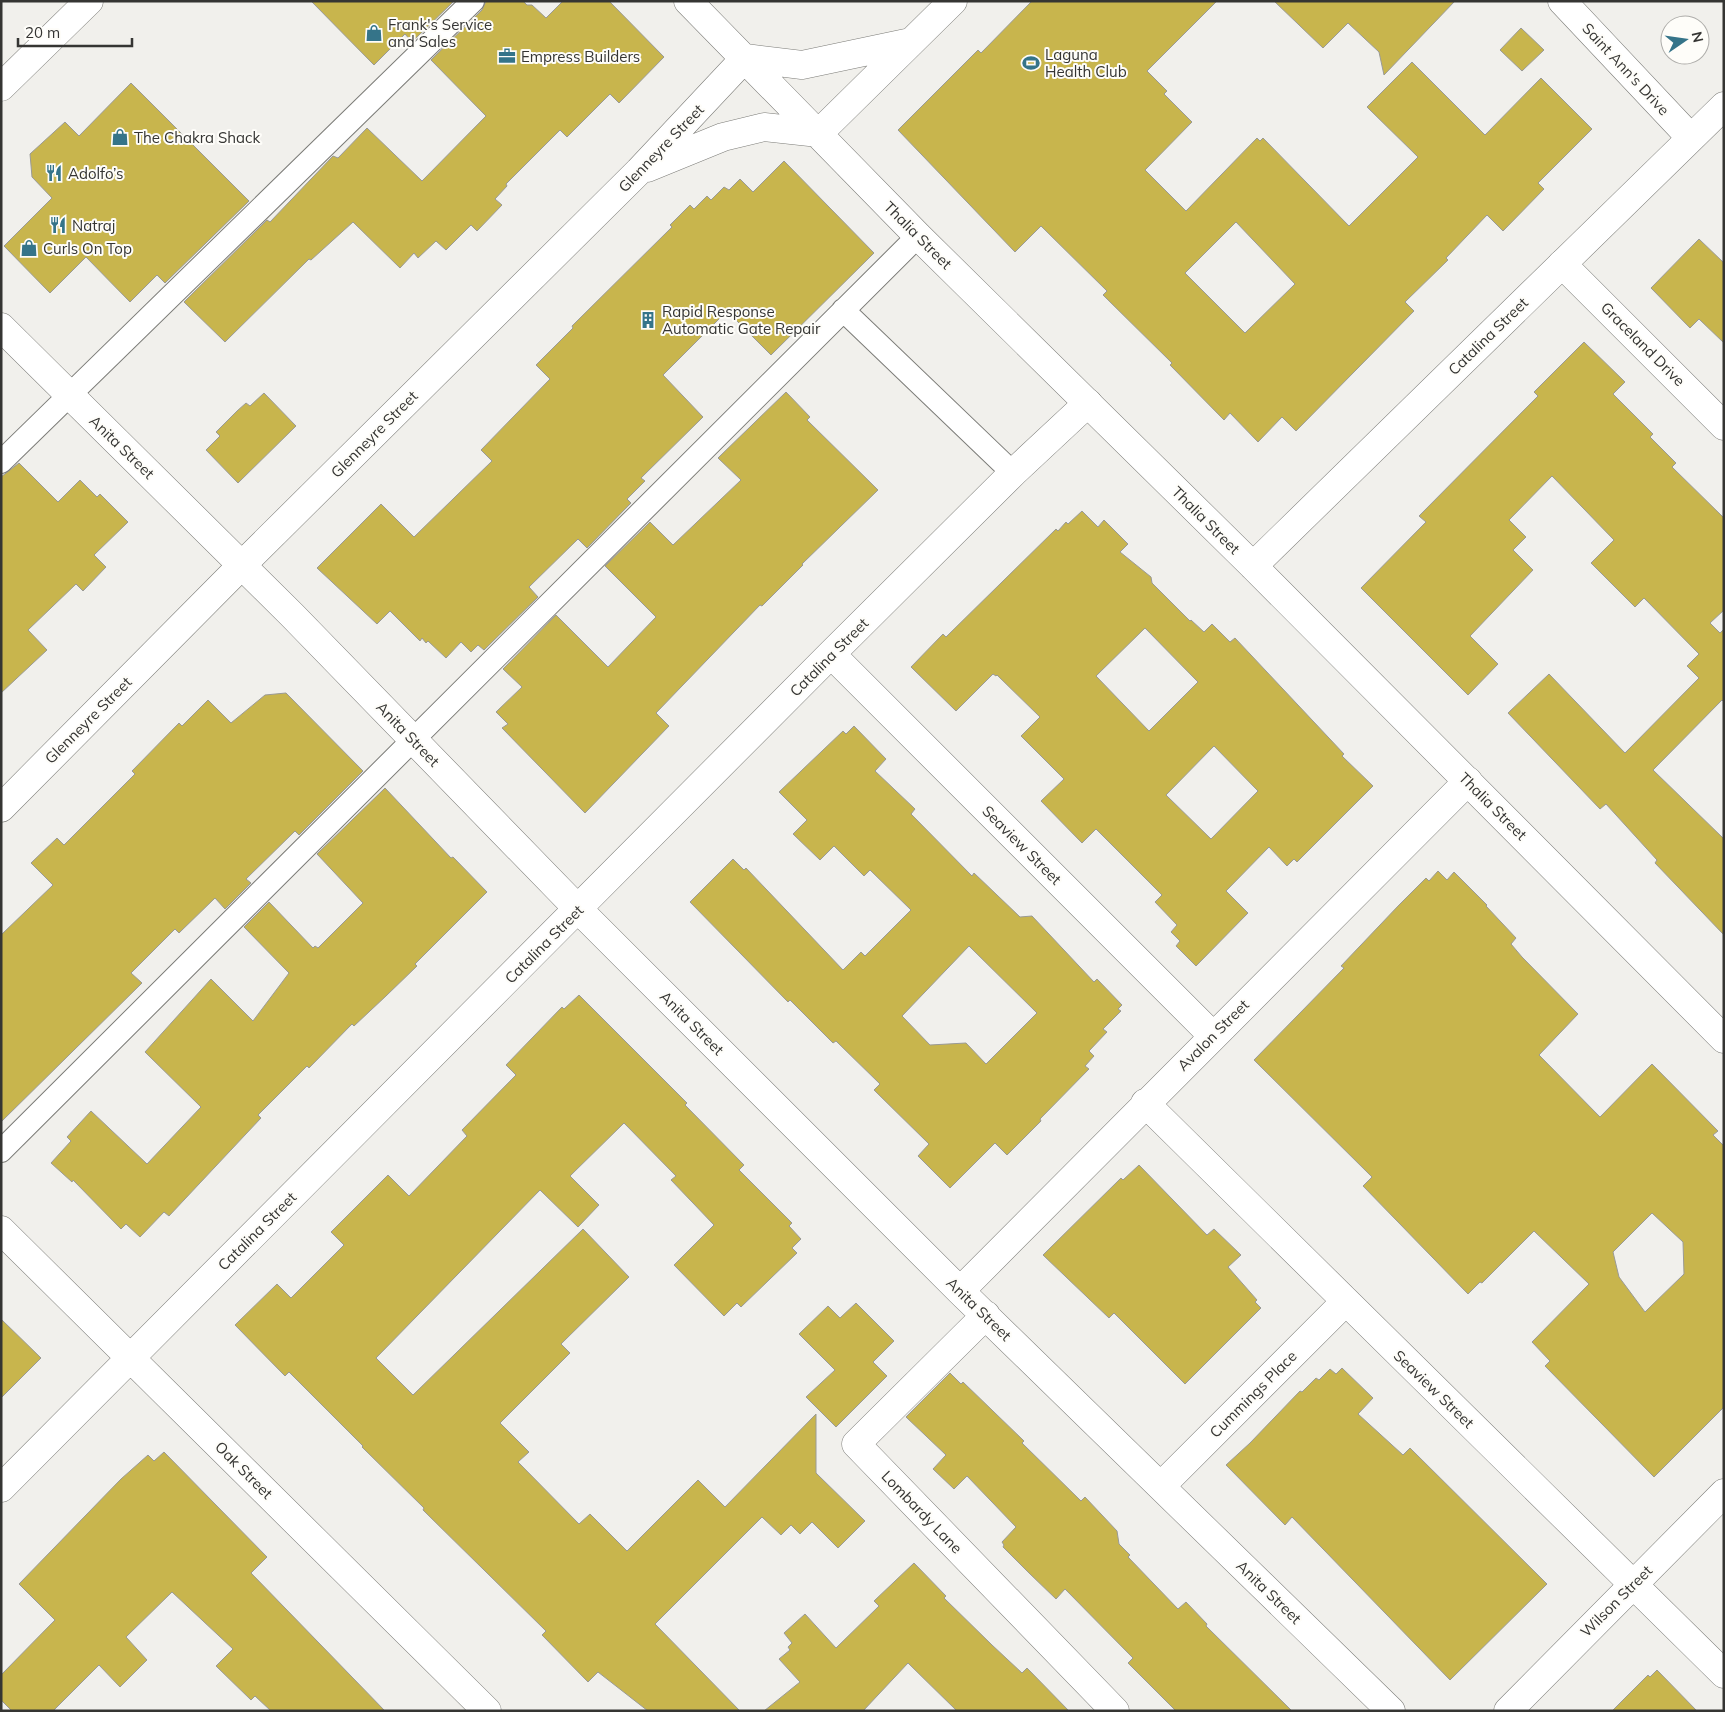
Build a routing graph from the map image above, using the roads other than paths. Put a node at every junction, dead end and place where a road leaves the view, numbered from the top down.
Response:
1 (89, 1) edge
2 (473, 1) edge
3 (688, 1) edge
4 (953, 1) edge
5 (1562, 1) edge
6 (911, 42) junction
7 (745, 58) junction
8 (1, 86) edge
9 (1724, 106) edge
10 (819, 133) junction
11 (1690, 137) junction
12 (639, 171) junction
13 (918, 236) junction
14 (1562, 264) junction
15 (843, 310) junction
16 (1, 327) edge
17 (68, 394) junction
18 (1088, 403) junction
19 (1724, 426) edge
20 (1, 462) edge
21 (1013, 473) junction
22 (242, 565) junction
23 (1253, 566) junction
24 (831, 654) junction
25 (412, 739) junction
26 (1468, 781) junction
27 (1, 808) edge
28 (578, 909) junction
29 (1213, 1036) junction
30 (1724, 1039) edge
31 (1145, 1103) junction
32 (1, 1150) edge
33 (1, 1230) edge
34 (960, 1291) junction
35 (1345, 1302) junction
36 (986, 1315) junction
37 (130, 1358) junction
38 (1161, 1486) junction
39 (1, 1488) edge
40 (1724, 1493) edge
41 (1633, 1583) junction
42 (1724, 1674) edge
43 (488, 1711) edge
44 (1115, 1711) edge
45 (1391, 1711) edge
46 (1508, 1711) edge

1 - 8 main road
2 - 17 lane
3 - 7 main road, Thalia Street
4 - 6 main road
5 - 11 main road, Saint Ann's Drive
6 - 7 main road
6 - 10 main road
7 - 10 main road, Thalia Street
7 - 12 main road, Glenneyre Street
9 - 11 main road, Catalina Street
10 - 12 main road
10 - 13 main road, Thalia Street
11 - 14 main road, Catalina Street
12 - 22 main road, Glenneyre Street
13 - 15 lane
13 - 18 main road, Thalia Street
14 - 19 main road, Graceland Drive
14 - 23 main road, Catalina Street
15 - 21 lane
15 - 25 lane
16 - 17 main road, Anita Street
17 - 20 lane
17 - 22 main road, Anita Street
18 - 21 main road, Catalina Street
18 - 23 main road, Thalia Street
21 - 24 main road, Catalina Street
22 - 25 main road, Anita Street
22 - 27 main road, Glenneyre Street
23 - 26 main road, Thalia Street
24 - 28 main road, Catalina Street
24 - 29 main road, Seaview Street
25 - 28 main road, Anita Street
25 - 32 lane
26 - 29 main road, Avalon Street
26 - 30 main road, Thalia Street
28 - 34 main road, Anita Street
28 - 37 main road, Catalina Street
29 - 31 main road, Avalon Street
31 - 34 main road, Avalon Street
31 - 35 main road, Seaview Street
33 - 37 main road, Oak Street
34 - 36 main road, Anita Street
35 - 38 main road, Cummings Place
35 - 41 main road, Seaview Street
36 - 38 main road, Anita Street
36 - 44 main road, Lombardy Lane
37 - 39 main road, Catalina Street
37 - 43 main road, Oak Street
38 - 45 main road, Anita Street
40 - 41 main road, Wilson Street
41 - 42 main road, Seaview Street
41 - 46 main road, Wilson Street

